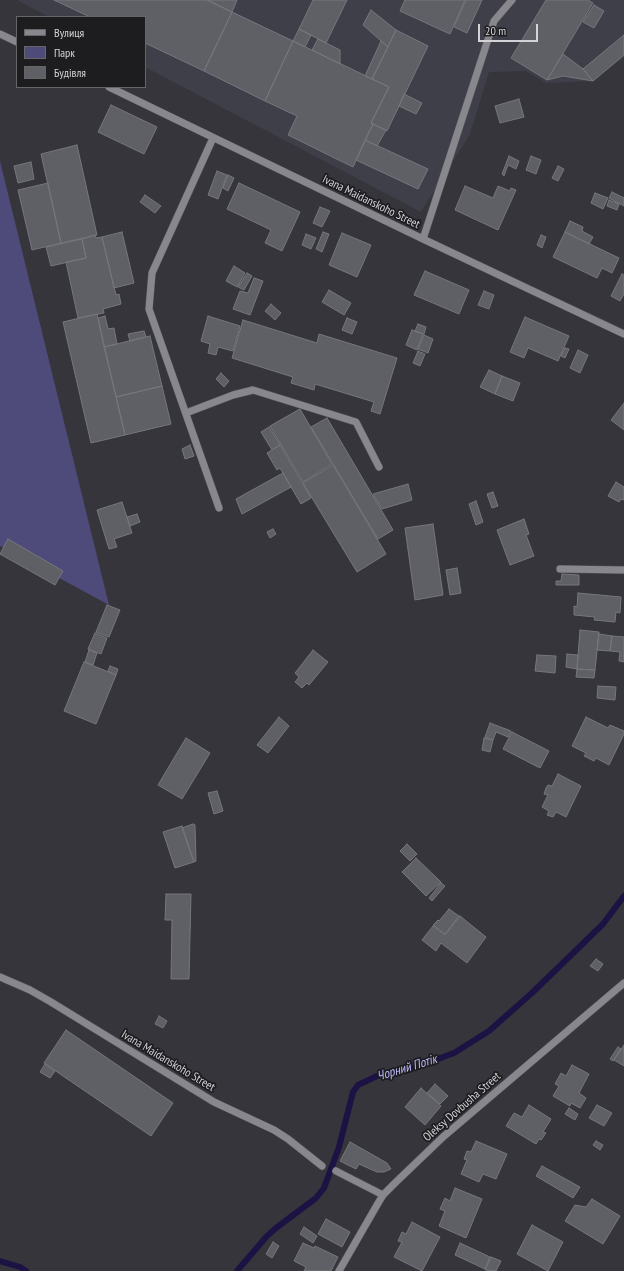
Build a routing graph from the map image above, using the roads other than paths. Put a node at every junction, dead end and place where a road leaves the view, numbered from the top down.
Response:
1 (512, 0) edge
2 (0, 34) edge
3 (16, 42) edge
4 (111, 88) edge
5 (213, 138) junction
6 (423, 239) junction
7 (624, 334) edge
8 (186, 413) junction
9 (379, 467) dead end
10 (219, 508) dead end
11 (560, 569) dead end
12 (624, 570) edge
13 (0, 977) edge
14 (624, 982) edge
15 (322, 1166) dead end
16 (336, 1171) dead end
17 (383, 1195) junction
18 (339, 1271) edge

1 - 6 street
2 - 3 street
4 - 5 street, Ivana Maidanskoho Street
5 - 6 street, Ivana Maidanskoho Street
5 - 8 street
6 - 7 street, Ivana Maidanskoho Street
8 - 9 street
8 - 10 street
11 - 12 street
13 - 15 street, Ivana Maidanskoho Street
14 - 17 street, Oleksy Dovbusha Street
16 - 17 street
17 - 18 street, Oleksy Dovbusha Street

